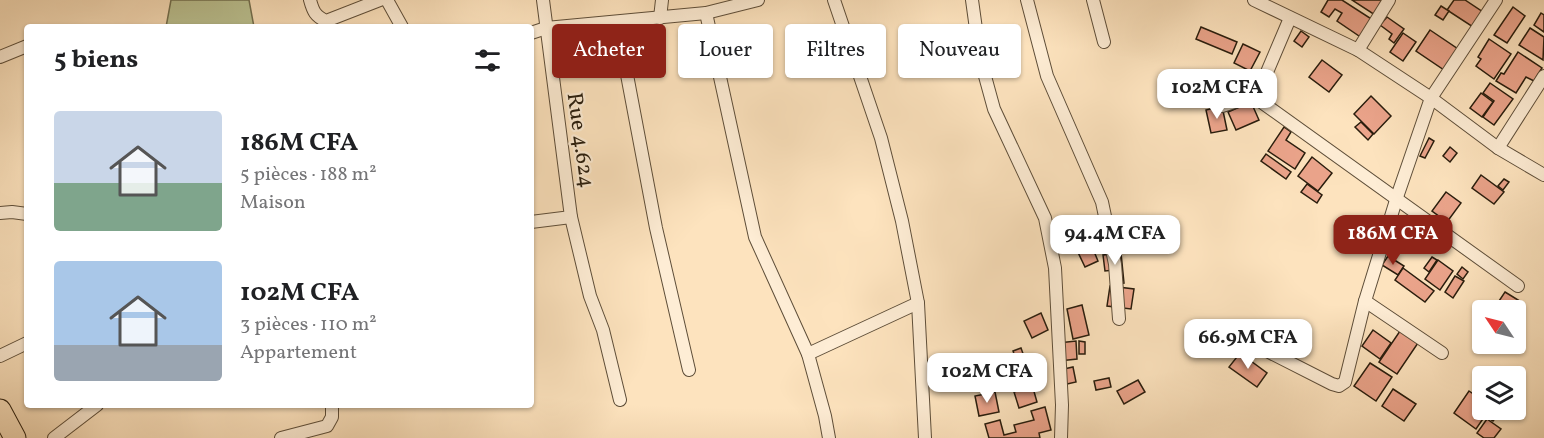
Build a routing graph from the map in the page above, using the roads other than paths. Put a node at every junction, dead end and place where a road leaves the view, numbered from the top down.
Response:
1 (309, 0) edge
2 (380, 0) edge
3 (387, 0) edge
4 (543, 0) edge
5 (662, 0) edge
6 (758, 0) edge
7 (834, 0) edge
8 (972, 0) edge
9 (1027, 0) edge
10 (1093, 0) edge
11 (1254, 0) edge
12 (1389, 0) edge
13 (1496, 0) edge
14 (1269, 3) edge
15 (715, 8) edge
16 (660, 18) junction
17 (1290, 18) junction
18 (618, 22) junction
19 (400, 24) edge
20 (546, 27) junction
21 (534, 32) edge
22 (1104, 42) dead end
23 (24, 47) edge
24 (1358, 50) junction
25 (0, 57) edge
26 (1544, 76) edge
27 (1253, 96) junction
28 (1431, 98) junction
29 (1222, 106) dead end
30 (1498, 148) junction
31 (1544, 174) edge
32 (1396, 197) junction
33 (0, 213) edge
34 (24, 214) edge
35 (571, 217) junction
36 (534, 222) edge
37 (1518, 286) dead end
38 (1365, 301) junction
39 (918, 303) junction
40 (1119, 319) dead end
41 (24, 344) edge
42 (1267, 351) dead end
43 (1442, 353) dead end
44 (808, 354) junction
45 (0, 356) edge
46 (689, 370) dead end
47 (620, 400) dead end
48 (93, 408) edge
49 (332, 408) edge
50 (0, 410) edge
51 (15, 438) edge
52 (54, 438) edge
53 (281, 438) edge
54 (829, 438) edge
55 (925, 438) edge
56 (1061, 438) edge

1 - 2 street
3 - 19 street
4 - 20 street, Rue 4.624
5 - 16 street
6 - 15 street
7 - 39 street
8 - 56 street
9 - 40 street
10 - 22 street
11 - 14 street
12 - 24 street
13 - 28 street
14 - 17 street
15 - 16 street
15 - 44 street
16 - 18 street
17 - 24 street
17 - 27 street
18 - 20 street
18 - 46 street
20 - 21 street
20 - 35 street, Rue 4.624
23 - 25 street
24 - 28 street
26 - 30 street
27 - 29 street
27 - 32 street
28 - 30 street
28 - 32 street
30 - 31 street
32 - 37 street
32 - 38 street
33 - 34 street
35 - 36 street, Rue 4.624
35 - 47 street
38 - 42 street
38 - 43 street
39 - 44 street
39 - 55 street
41 - 45 street
44 - 54 street
48 - 52 street
49 - 53 street
50 - 51 highway

